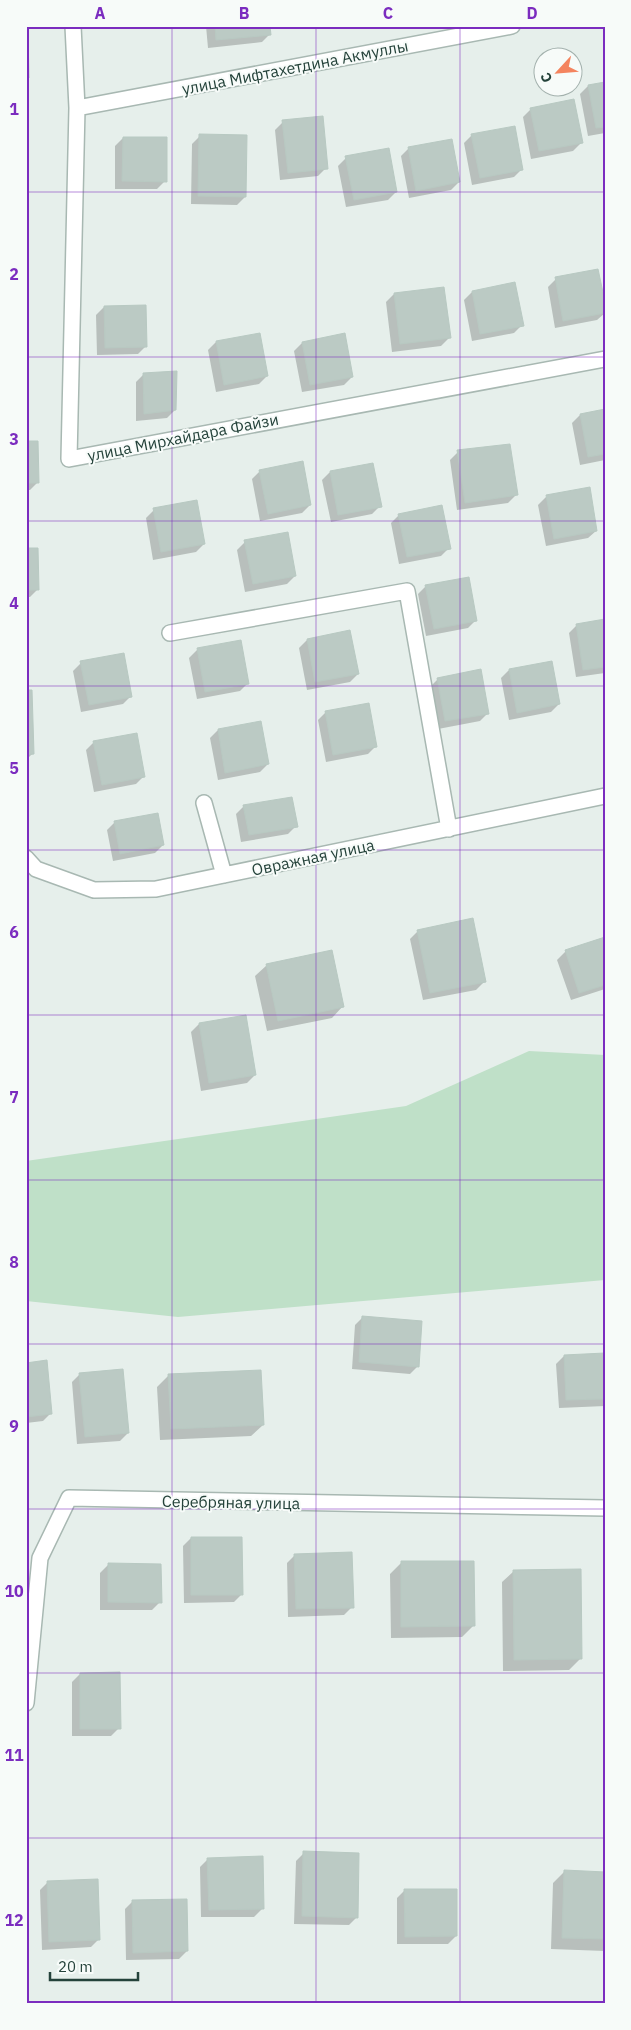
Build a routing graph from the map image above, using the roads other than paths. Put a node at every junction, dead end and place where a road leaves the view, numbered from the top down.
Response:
1 (73, 26) edge
2 (512, 26) edge
3 (78, 108) junction
4 (605, 359) edge
5 (170, 633) dead end
6 (605, 796) edge
7 (204, 803) dead end
8 (449, 828) junction
9 (26, 858) edge
10 (224, 875) junction
11 (605, 1508) edge
12 (26, 1703) edge

1 - 3 street, улица Мирхайдара Файзи
2 - 3 street, улица Мифтахетдина Акмуллы
3 - 4 street, улица Мирхайдара Файзи
5 - 8 street
6 - 8 street, Овражная улица
7 - 10 street
8 - 10 street, Овражная улица
9 - 10 street, Овражная улица
11 - 12 street, Серебряная улица

